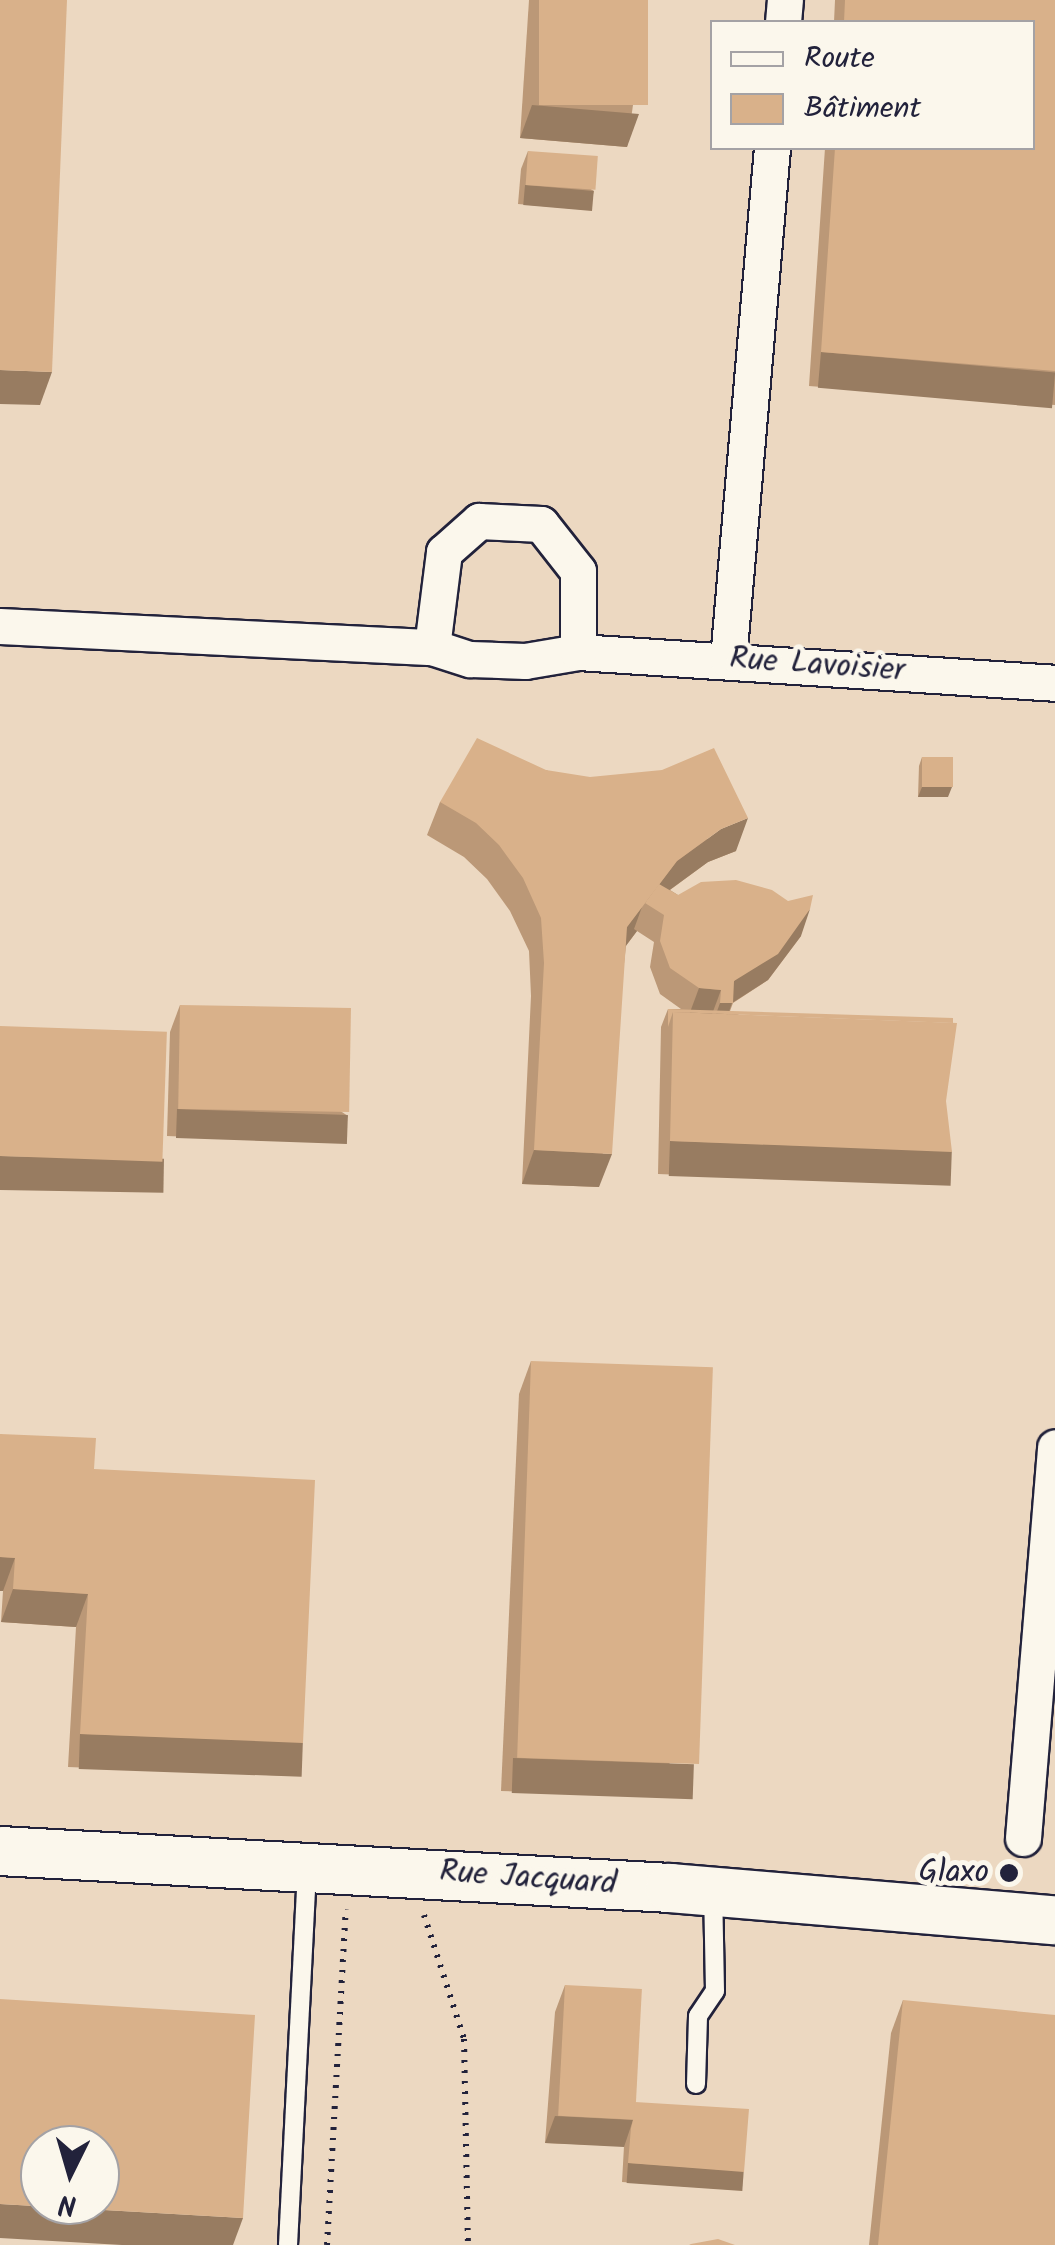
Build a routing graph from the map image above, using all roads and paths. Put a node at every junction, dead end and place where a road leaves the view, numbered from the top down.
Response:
1 (772, 150) edge
2 (0, 626) edge
3 (432, 647) junction
4 (578, 652) junction
5 (728, 660) junction
6 (1055, 683) edge
7 (1055, 1446) edge
8 (1023, 1838) dead end
9 (0, 1850) edge
10 (328, 1868) junction
11 (410, 1871) junction
12 (713, 1891) junction
13 (1055, 1920) edge
14 (696, 2084) dead end
15 (288, 2245) edge
16 (327, 2245) edge
17 (468, 2245) edge

1 - 5 street
2 - 3 street, Rue Lavoisier
3 - 4 street, Rue Lavoisier
3 - 4 street
4 - 5 street, Rue Lavoisier
5 - 6 street, Rue Lavoisier
7 - 8 street
9 - 10 street, Rue Jacquard
10 - 11 street, Rue Jacquard
10 - 15 lane
10 - 16 path
11 - 12 street, Rue Jacquard
11 - 17 path
12 - 13 street, Rue Jacquard
12 - 14 lane

